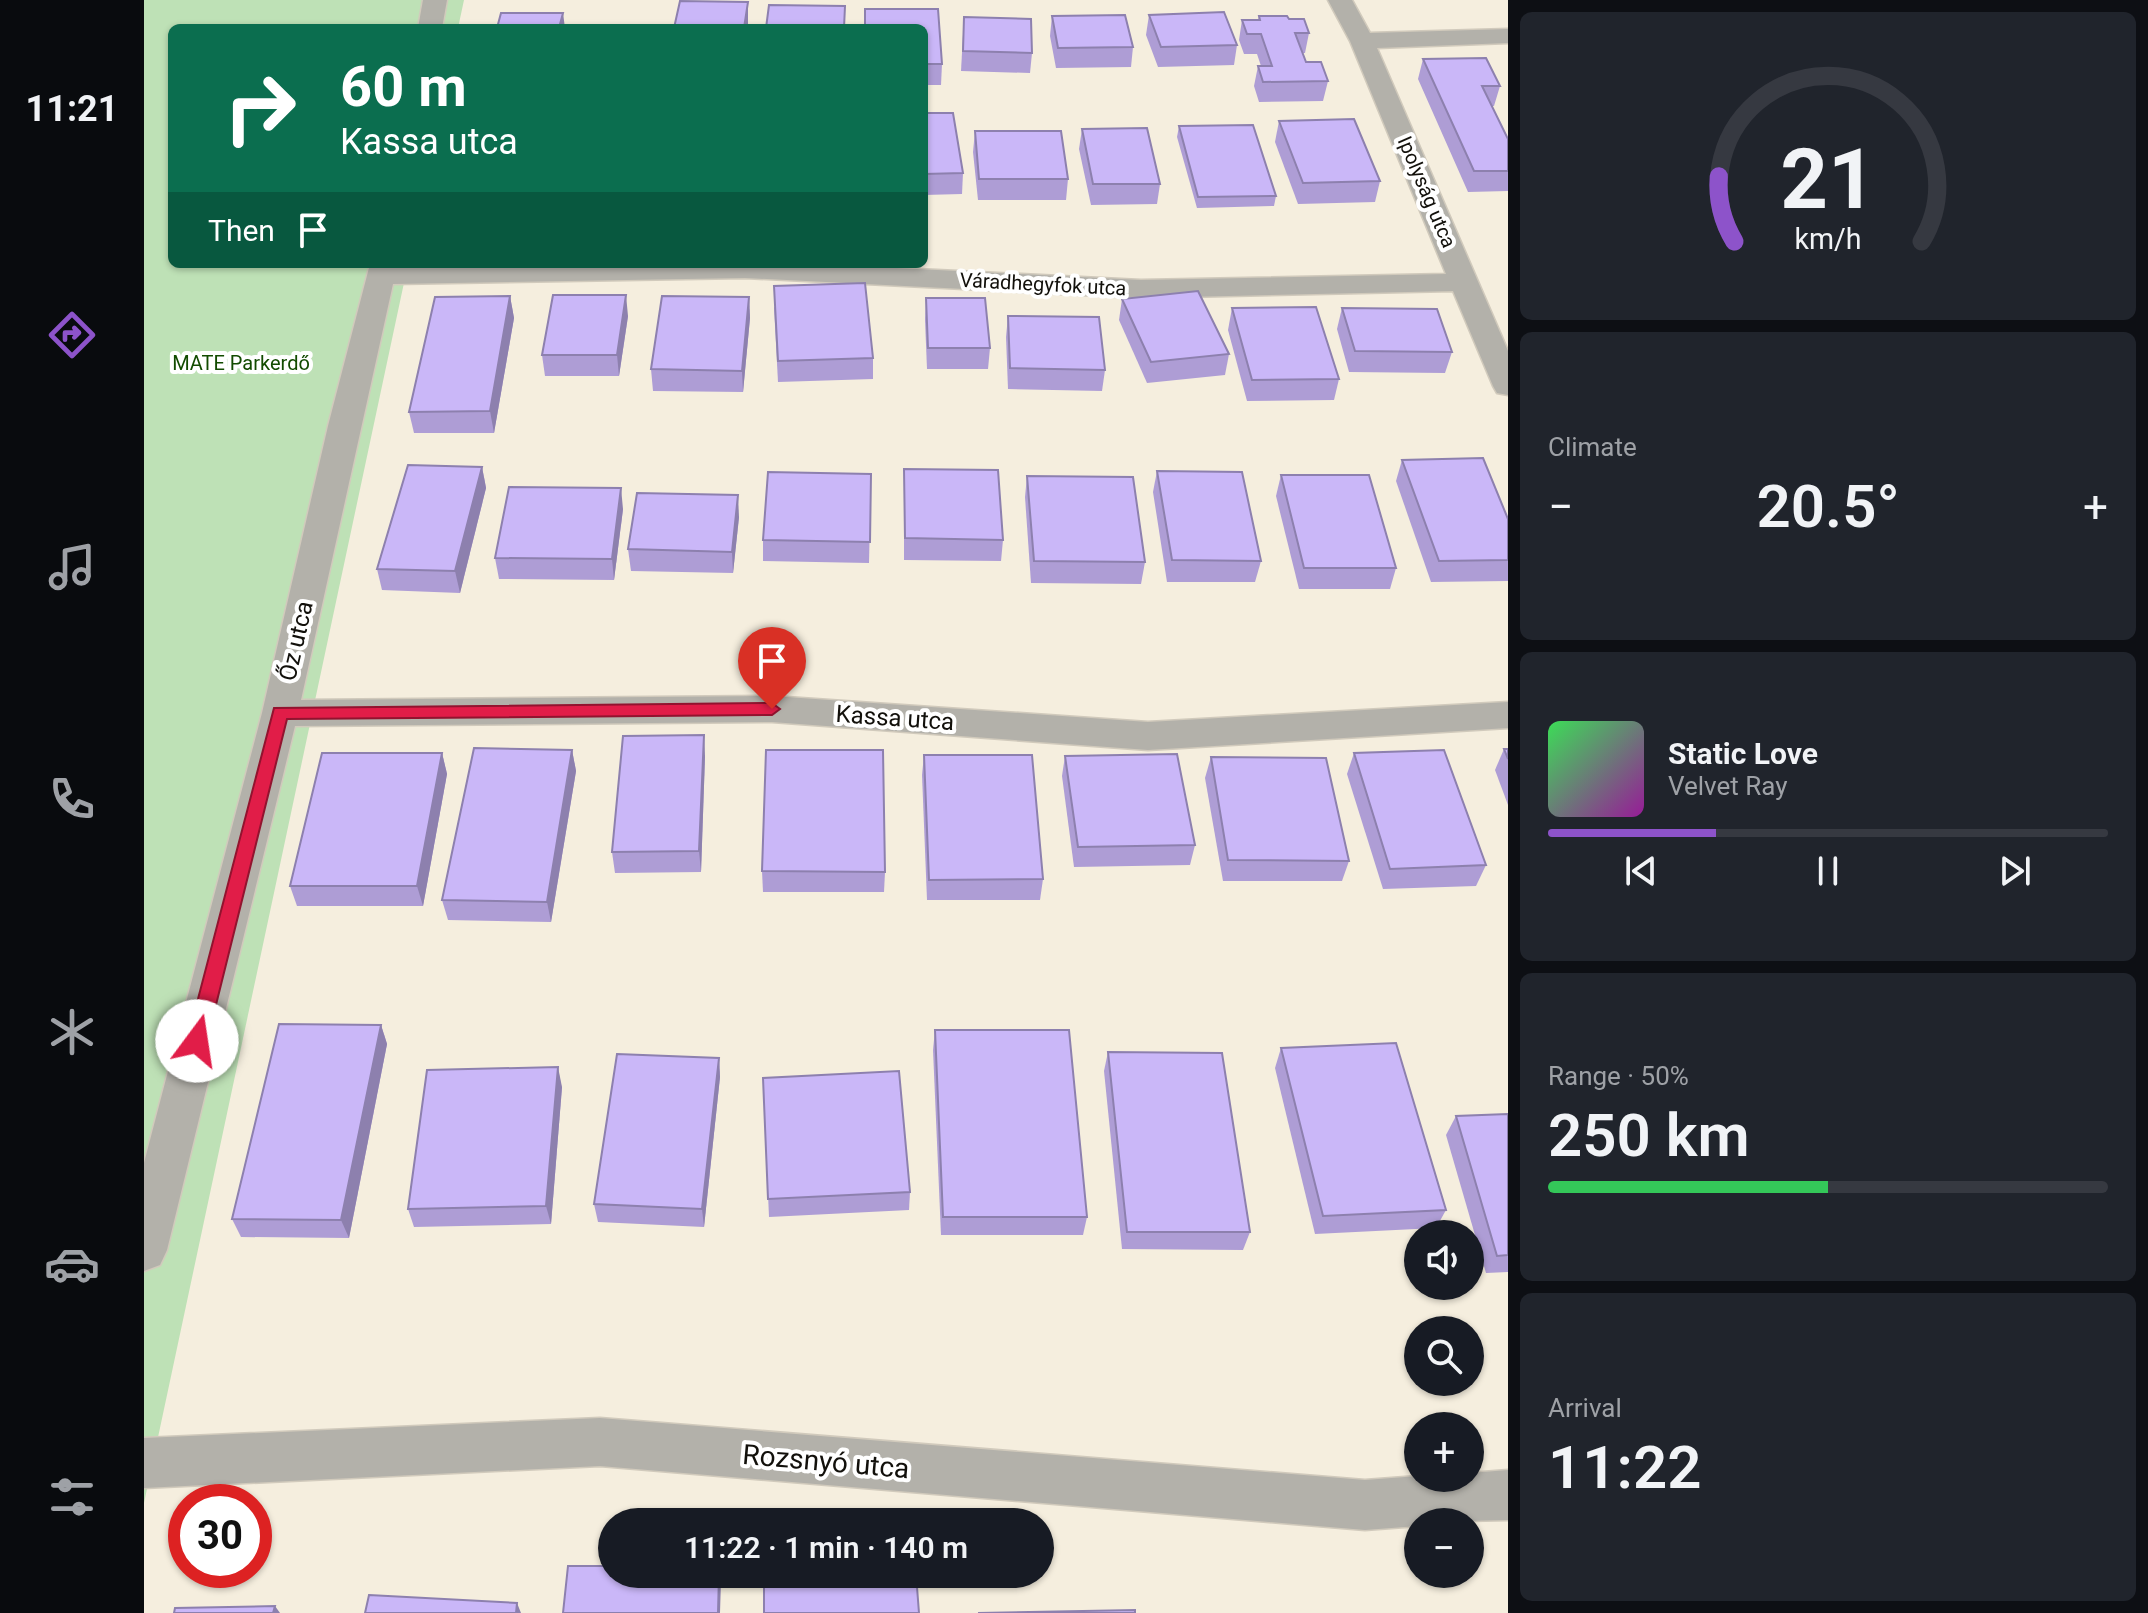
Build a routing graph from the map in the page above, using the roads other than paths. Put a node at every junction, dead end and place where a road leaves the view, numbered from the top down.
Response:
1 (435, 0) edge
2 (1340, 0) edge
3 (431, 24) edge
4 (1508, 36) edge
5 (1362, 41) junction
6 (383, 270) edge
7 (1465, 282) junction
8 (1508, 386) edge
9 (280, 713) junction
10 (1508, 715) edge
11 (144, 1250) edge
12 (144, 1463) edge
13 (1508, 1495) edge

1 - 3 street
2 - 5 street, Ipolyság utca
4 - 5 street
5 - 7 street, Ipolyság utca
6 - 7 street, Váradhegyfok utca
6 - 9 street, Őz utca
7 - 8 street, Ipolyság utca
9 - 10 street, Kassa utca
9 - 11 street, Őz utca
12 - 13 street, Rozsnyó utca

